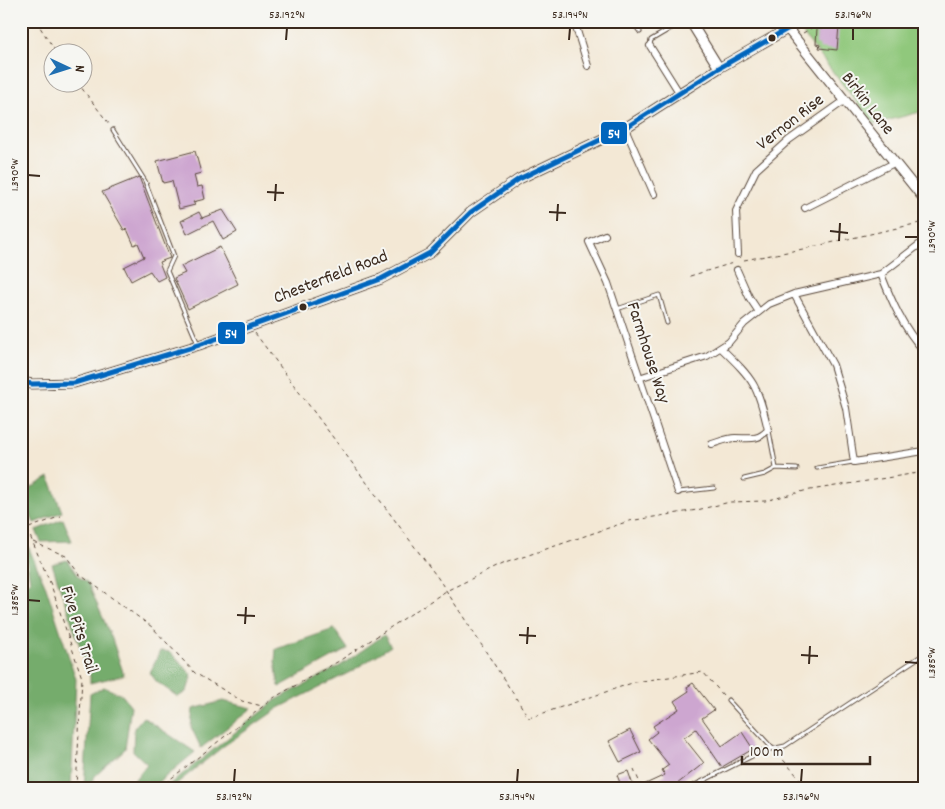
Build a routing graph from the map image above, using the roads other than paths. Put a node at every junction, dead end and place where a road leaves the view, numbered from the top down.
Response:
1 (574, 21) edge
2 (632, 21) edge
3 (690, 21) edge
4 (800, 21) edge
5 (785, 25) edge
6 (673, 27) dead end
7 (640, 32) dead end
8 (650, 46) joint
9 (588, 66) dead end
10 (719, 68) junction
11 (680, 94) junction
12 (844, 101) junction
13 (625, 128) junction
14 (113, 130) road end
15 (894, 163) junction
16 (654, 194) dead end
17 (924, 199) edge
18 (805, 208) dead end
19 (605, 235) dead end
20 (924, 241) edge
21 (738, 254) dead end
22 (737, 270) dead end
23 (881, 274) junction
24 (794, 294) junction
25 (616, 309) junction
26 (759, 312) junction
27 (667, 323) dead end
28 (199, 344) junction
29 (721, 348) junction
30 (924, 351) edge
31 (639, 378) junction
32 (21, 382) edge
33 (924, 398) edge
34 (924, 424) edge
35 (768, 430) junction
36 (712, 444) dead end
37 (924, 451) edge
38 (854, 462) junction
39 (776, 468) junction
40 (817, 468) dead end
41 (797, 469) dead end
42 (744, 480) dead end
43 (714, 488) dead end
44 (678, 492) joint
45 (924, 654) edge
46 (728, 700) road end
47 (772, 748) junction
48 (689, 788) edge

1 - 9 street
2 - 7 lane
3 - 10 main road
4 - 5 main road, Chesterfield Road
5 - 10 main road, Chesterfield Road
5 - 12 main road, Birkin Lane
6 - 8 lane
8 - 11 street
10 - 11 main road, Chesterfield Road
11 - 13 main road, Chesterfield Road
12 - 15 main road, Birkin Lane
12 - 21 street, Vernon Rise
13 - 16 street
13 - 28 main road, Chesterfield Road
14 - 28 lane
15 - 17 main road, Birkin Lane
15 - 18 street
19 - 25 street, Farmhouse Way
20 - 23 street
22 - 26 street
23 - 24 street
23 - 30 street
24 - 26 street
24 - 38 street
25 - 27 lane
25 - 31 street, Farmhouse Way
26 - 29 street
28 - 32 main road, Chesterfield Road
29 - 31 street
29 - 35 street
31 - 44 street, Farmhouse Way
33 - 34 street
35 - 36 street
35 - 39 lane
37 - 38 street
38 - 40 lane
39 - 41 lane
39 - 42 lane
43 - 44 lane
45 - 47 lane
46 - 47 lane
47 - 48 lane

